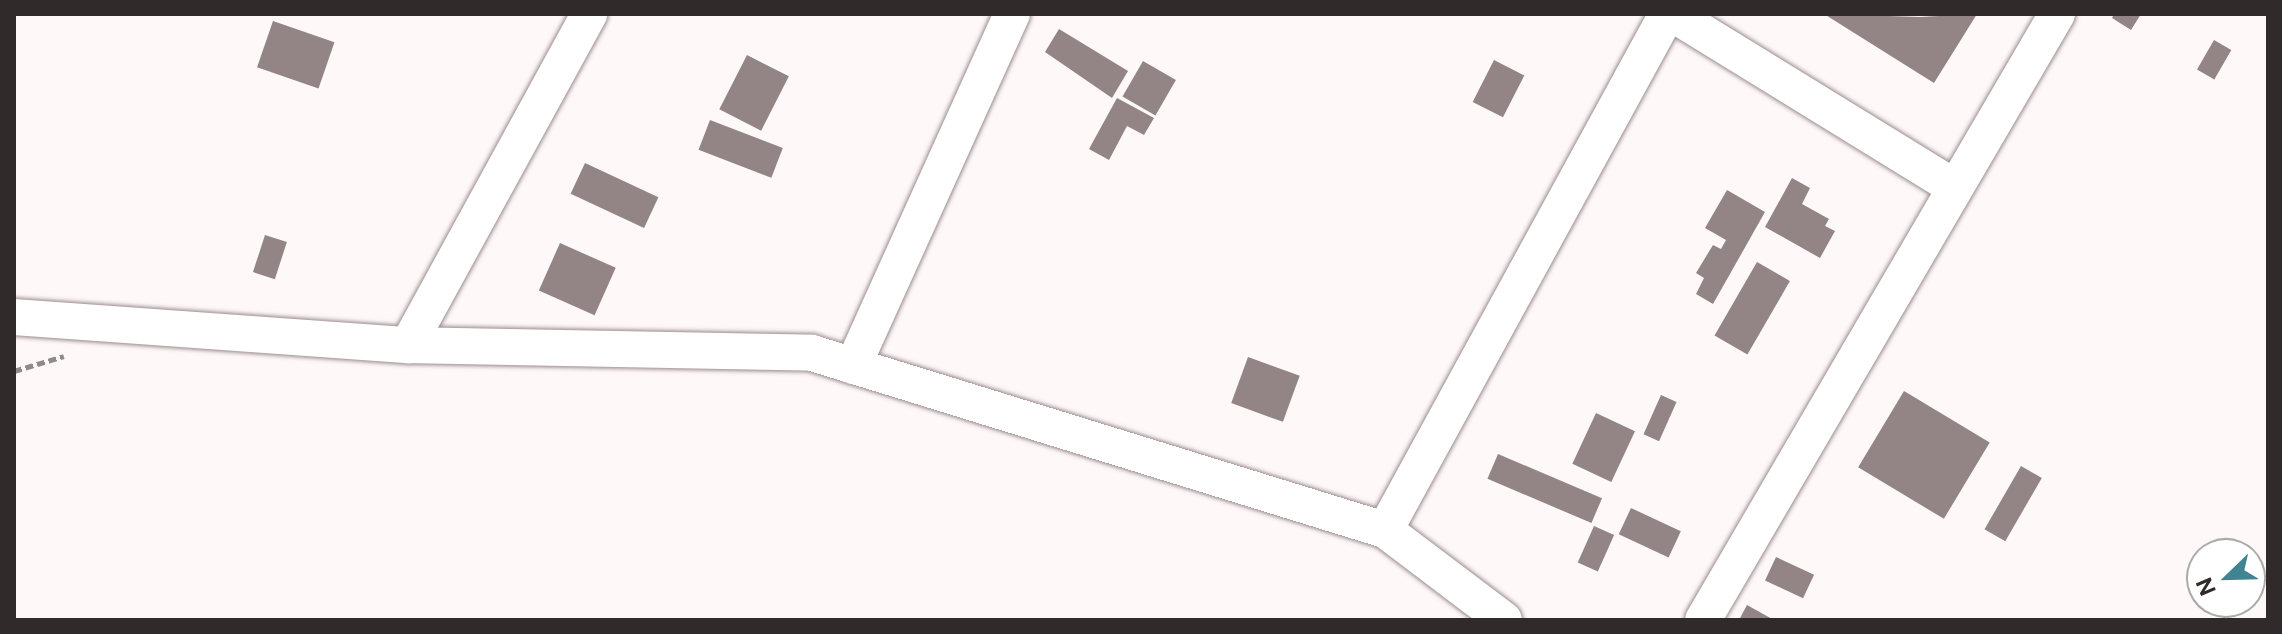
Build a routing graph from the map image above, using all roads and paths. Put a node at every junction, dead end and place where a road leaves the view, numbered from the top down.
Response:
1 (589, 14) edge
2 (1012, 14) edge
3 (1670, 14) edge
4 (2057, 14) edge
5 (1954, 187) junction
6 (14, 317) edge
7 (408, 345) junction
8 (853, 366) junction
9 (1385, 530) junction
10 (1504, 620) edge
11 (1703, 620) edge

1 - 7 street
2 - 8 street
3 - 5 street
3 - 9 street
4 - 5 street
5 - 11 street
6 - 7 street
7 - 8 street
8 - 9 street
9 - 10 street

